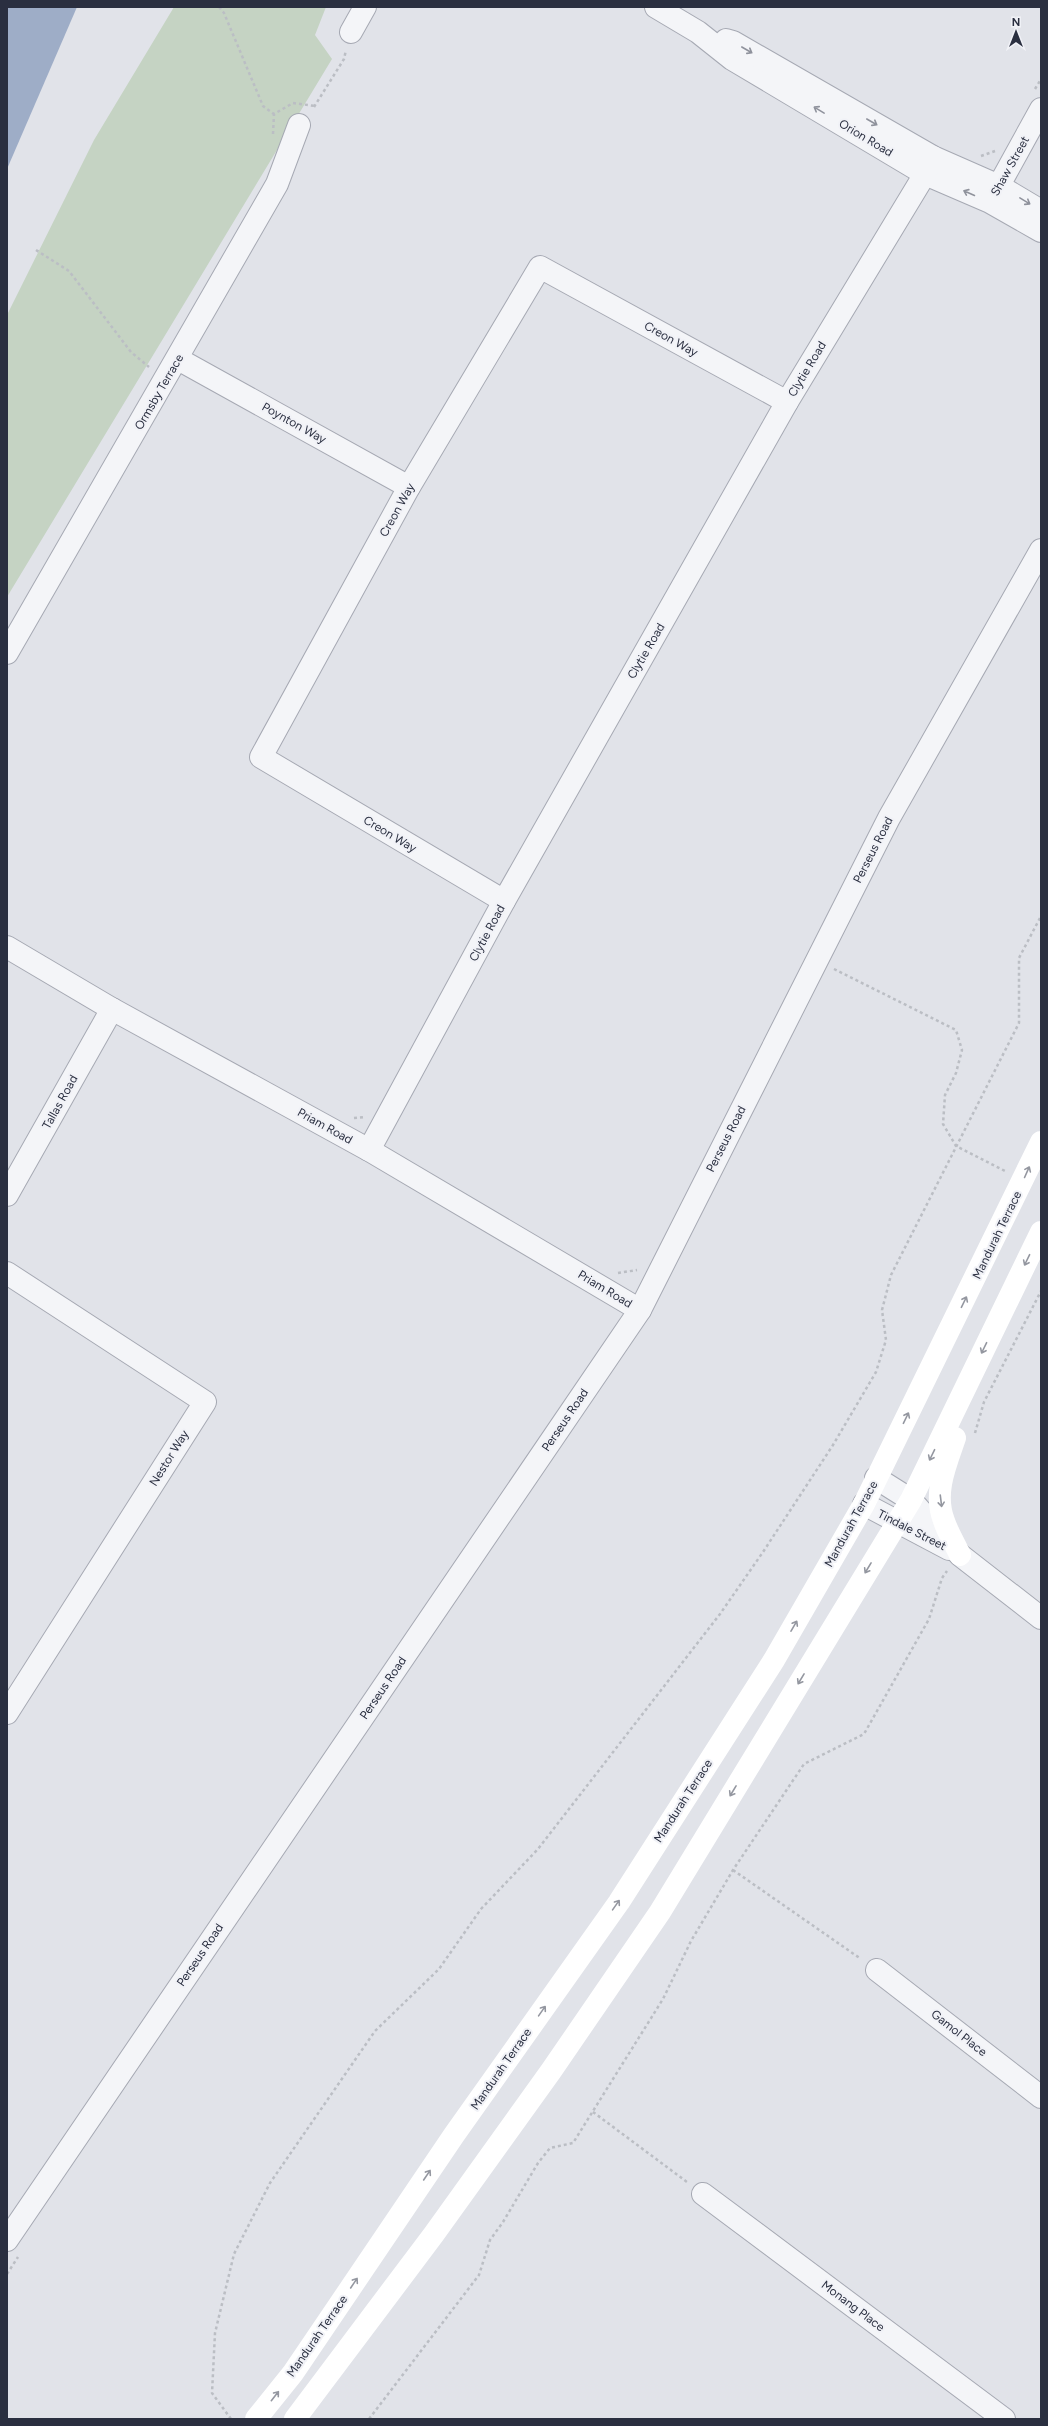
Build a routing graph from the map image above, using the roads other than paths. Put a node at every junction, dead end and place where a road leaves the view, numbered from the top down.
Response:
1 (365, 7) edge
2 (656, 7) edge
3 (351, 32) road end
4 (1037, 100) edge
5 (299, 125) dead end
6 (929, 165) junction
7 (994, 194) junction
8 (1041, 211) edge
9 (1041, 231) edge
10 (178, 359) junction
11 (787, 402) junction
12 (410, 487) junction
13 (1041, 550) edge
14 (7, 653) edge
15 (504, 901) junction
16 (7, 947) edge
17 (112, 1009) junction
18 (1041, 1142) edge
19 (369, 1150) junction
20 (7, 1195) edge
21 (1041, 1232) edge
22 (7, 1273) edge
23 (640, 1310) junction
24 (961, 1395) junction
25 (876, 1478) junction
26 (911, 1500) junction
27 (864, 1504) junction
28 (896, 1522) junction
29 (960, 1555) junction
30 (1041, 1618) edge
31 (7, 1713) edge
32 (877, 1970) road end
33 (1041, 2097) edge
34 (703, 2194) road end
35 (7, 2240) edge
36 (256, 2419) edge
37 (295, 2419) edge
38 (1004, 2419) edge

1 - 3 street
2 - 6 street, Orion Road
4 - 7 street, Shaw Street
5 - 10 street, Ormsby Terrace
6 - 7 street, Orion Road
6 - 11 street, Clytie Road
7 -> 8 street, Orion Road
7 - 9 street, Orion Road
10 - 12 street, Poynton Way
10 - 14 street, Ormsby Terrace
11 - 12 street, Creon Way
11 - 15 street, Clytie Road
12 - 15 street, Creon Way
13 - 23 street, Perseus Road
15 - 19 street, Clytie Road
16 - 17 street, Priam Road
17 - 19 street, Priam Road
17 - 20 street, Tallas Road
25 -> 18 main road, Mandurah Terrace
19 - 23 street, Priam Road
21 -> 24 main road
22 - 31 street, Nestor Way
23 - 35 street, Perseus Road
24 -> 26 main road
24 -> 29 main road
25 - 26 street, Tindale Street
25 - 27 main road, Mandurah Terrace
26 - 28 main road
26 - 29 street, Tindale Street
27 - 28 street, Tindale Street
36 -> 27 main road, Mandurah Terrace
28 - 29 street, Tindale Street
28 -> 37 main road
29 - 30 street, Tindale Street
32 - 33 street, Gamol Place
34 - 38 street, Monang Place

